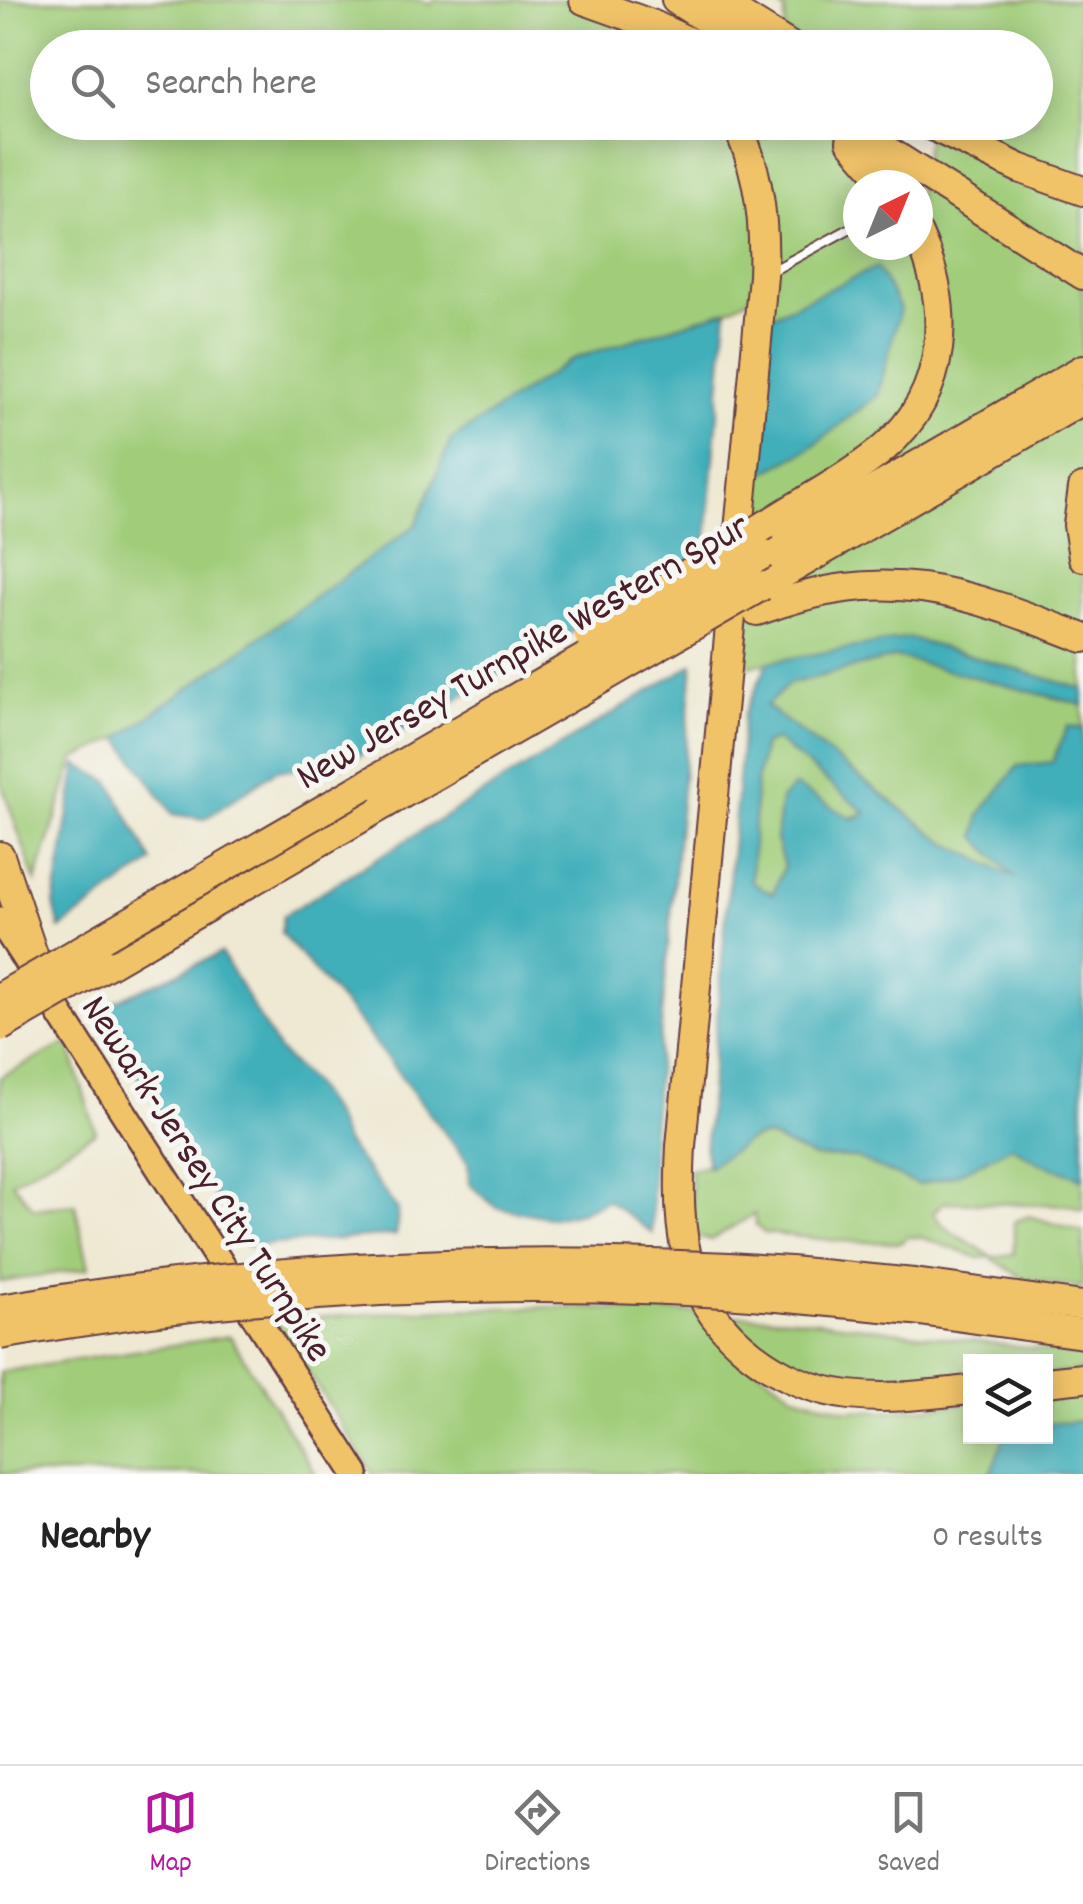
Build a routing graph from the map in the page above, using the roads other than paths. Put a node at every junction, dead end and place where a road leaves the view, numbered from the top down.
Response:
1 (571, 0) edge
2 (584, 0) edge
3 (676, 0) edge
4 (716, 0) edge
5 (627, 30) edge
6 (664, 30) edge
7 (725, 30) edge
8 (764, 30) edge
9 (743, 140) edge
10 (848, 140) edge
11 (870, 140) edge
12 (899, 140) edge
13 (961, 140) edge
14 (877, 170) edge
15 (1083, 191) edge
16 (843, 232) edge
17 (1083, 256) edge
18 (928, 260) edge
19 (763, 276) junction
20 (1083, 276) edge
21 (1083, 369) edge
22 (1083, 400) edge
23 (1083, 488) edge
24 (1083, 557) edge
25 (760, 599) junction
26 (1083, 638) edge
27 (412, 758) junction
28 (0, 856) edge
29 (0, 920) edge
30 (44, 987) junction
31 (0, 997) edge
32 (0, 1027) edge
33 (789, 1284) junction
34 (1083, 1306) edge
35 (0, 1309) edge
36 (1083, 1334) edge
37 (0, 1336) edge
38 (1083, 1378) edge
39 (1053, 1381) edge
40 (963, 1391) edge
41 (356, 1474) edge

1 - 5 highway
2 - 6 highway
3 - 7 highway
4 - 8 highway
9 - 19 highway
10 - 14 highway
11 - 20 highway
12 - 17 highway
13 - 15 highway
16 - 19 lane
18 - 27 highway, bridge
19 - 40 highway
21 - 27 highway, New Jersey Turnpike Western Spur, bridge
22 - 25 highway, New Jersey Turnpike Western Spur
23 - 24 highway
25 - 26 highway
25 - 32 highway, New Jersey Turnpike Western Spur, bridge
27 - 31 highway, New Jersey Turnpike Western Spur, bridge
28 - 30 highway
29 - 30 highway, Newark-Jersey City Turnpike
30 - 41 highway, Newark-Jersey City Turnpike
33 - 34 highway
33 - 35 highway, bridge
33 - 36 highway
33 - 37 highway, bridge
38 - 39 highway

